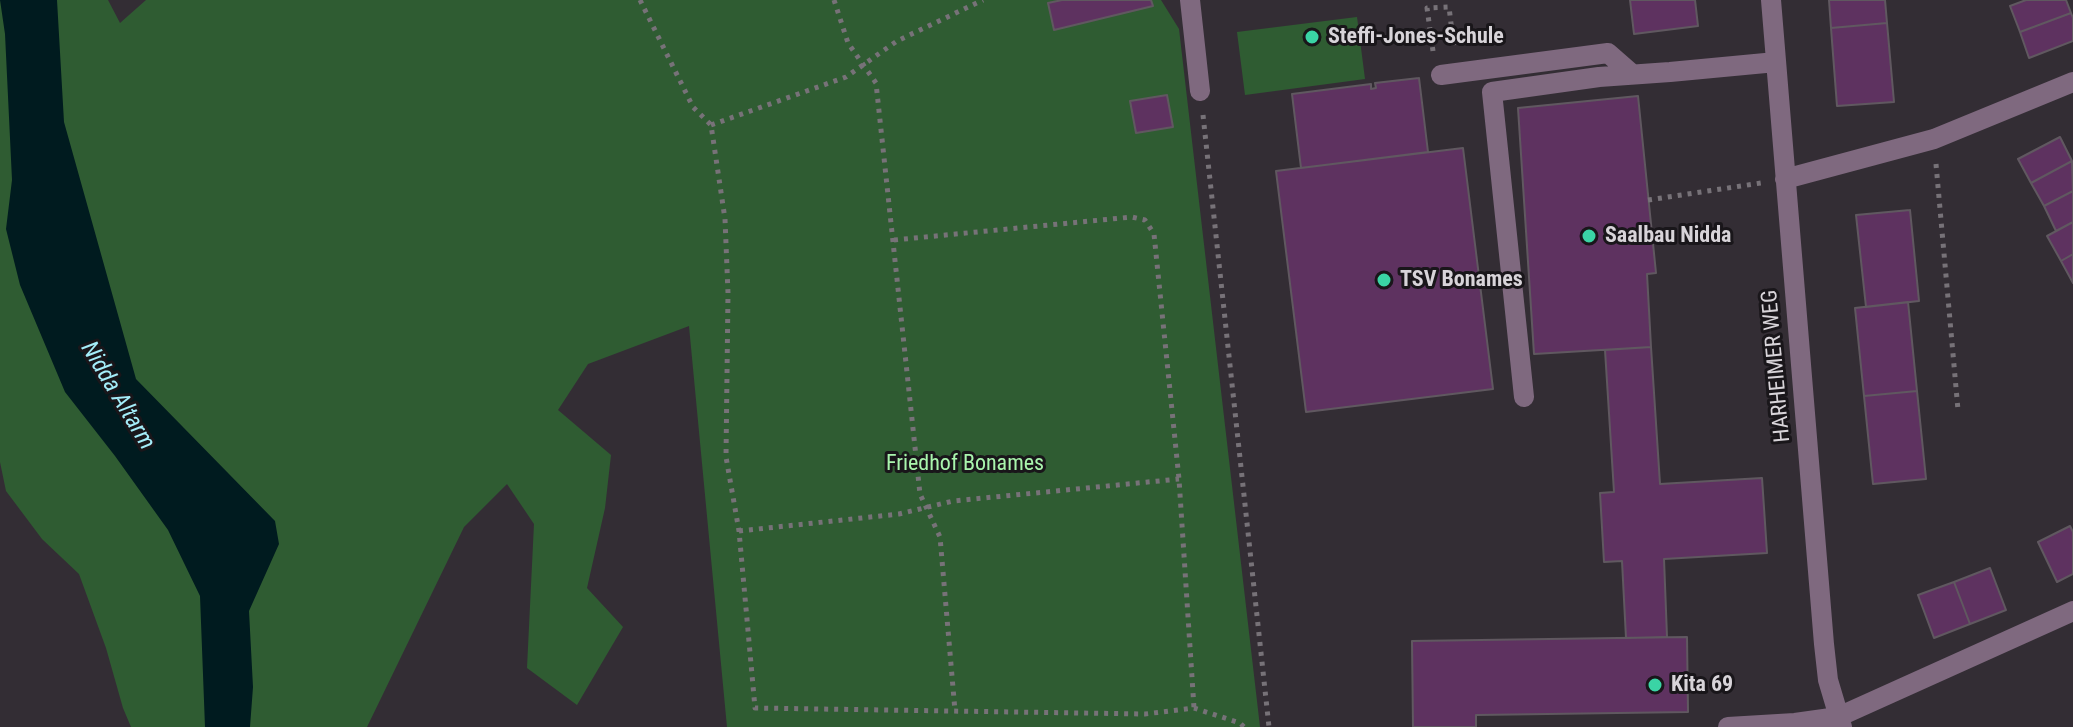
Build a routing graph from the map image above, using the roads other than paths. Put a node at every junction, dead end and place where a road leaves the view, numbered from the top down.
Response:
1 (1190, 0) edge
2 (1771, 0) edge
3 (1776, 62) junction
4 (1632, 74) junction
5 (1441, 75) dead end
6 (2073, 82) edge
7 (1200, 91) road end
8 (1785, 179) junction
9 (1524, 397) dead end
10 (2073, 611) edge
11 (1840, 722) edge
12 (1728, 727) edge

1 - 7 street
2 - 3 street, HARHEIMER WEG
3 - 4 street
3 - 8 street, HARHEIMER WEG
4 - 5 street
4 - 9 street
6 - 8 street
8 - 11 street, HARHEIMER WEG
10 - 11 street
11 - 12 street

